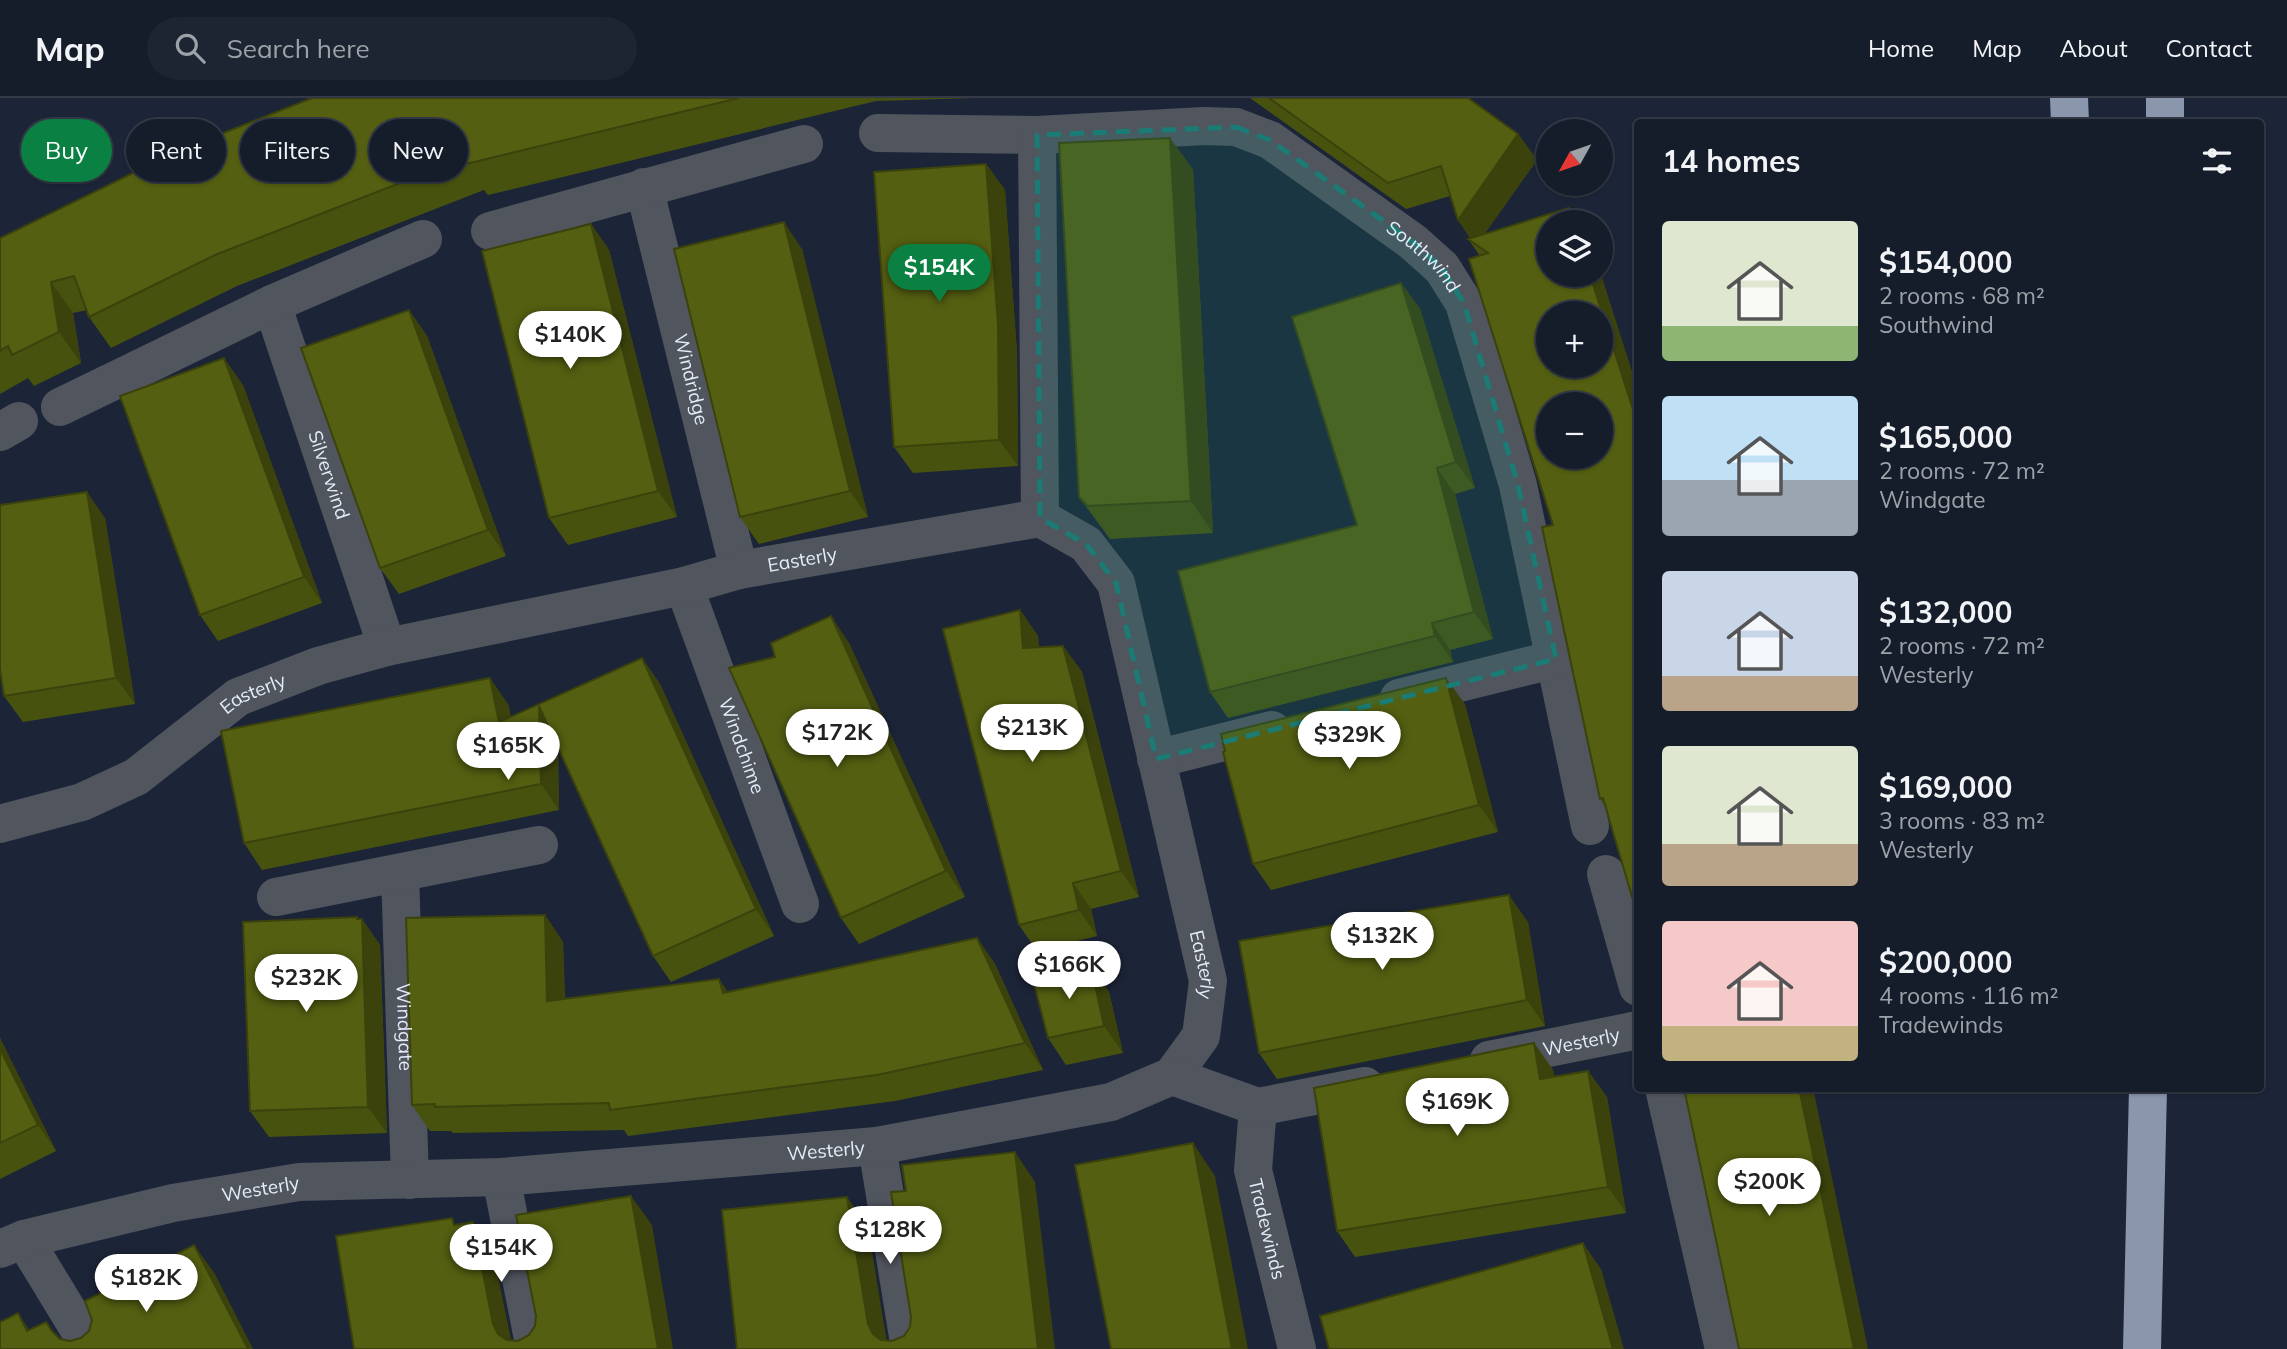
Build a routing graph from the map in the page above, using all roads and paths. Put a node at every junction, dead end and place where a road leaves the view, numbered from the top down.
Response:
1 (2069, 98) edge
2 (2165, 98) edge
3 (2070, 119) edge
4 (2165, 119) edge
5 (878, 133) dead end
6 (1037, 135) junction
7 (804, 144) dead end
8 (644, 187) junction
9 (490, 231) dead end
10 (423, 239) dead end
11 (272, 304) junction
12 (60, 407) dead end
13 (1040, 518) junction
14 (739, 570) junction
15 (684, 586) junction
16 (387, 648) junction
17 (1556, 659) junction
18 (1369, 705) edge
19 (1303, 722) edge
20 (1156, 759) junction
21 (0, 821) edge
22 (1590, 826) dead end
23 (539, 845) dead end
24 (400, 873) junction
25 (1606, 874) dead end
26 (276, 897) dead end
27 (800, 904) dead end
28 (1634, 973) edge
29 (1634, 1031) edge
30 (1462, 1066) edge
31 (1172, 1076) junction
32 (1394, 1080) edge
33 (1665, 1092) edge
34 (2148, 1092) edge
35 (1258, 1107) junction
36 (877, 1146) junction
37 (501, 1177) junction
38 (410, 1180) junction
39 (12, 1244) edge
40 (91, 1349) edge
41 (535, 1349) edge
42 (910, 1349) edge
43 (1297, 1349) edge
44 (1724, 1349) edge
45 (2142, 1349) edge

1 - 3 highway
2 - 4 highway
5 - 6 street, Southwind
6 - 13 street
6 - 17 street, Southwind
7 - 8 street
8 - 9 street
8 - 14 street, Windridge
10 - 11 street
11 - 12 street
11 - 16 street, Silverwind
13 - 14 street, Easterly
13 - 20 street, Easterly
14 - 15 street, Easterly
15 - 16 street, Easterly
15 - 27 street, Windchime
16 - 21 street, Easterly
17 - 18 street
17 - 22 street, Southwind
19 - 20 street
20 - 31 street, Easterly
23 - 24 street
24 - 26 street
24 - 38 street, Windgate
25 - 28 street
29 - 30 street, Westerly
31 - 35 street
31 - 36 street, Westerly
32 - 35 street
33 - 44 street
34 - 45 highway
35 - 43 street, Tradewinds
36 - 37 street, Westerly
36 - 42 street
37 - 38 street, Westerly
37 - 41 street
38 - 39 street, Westerly
39 - 40 street

